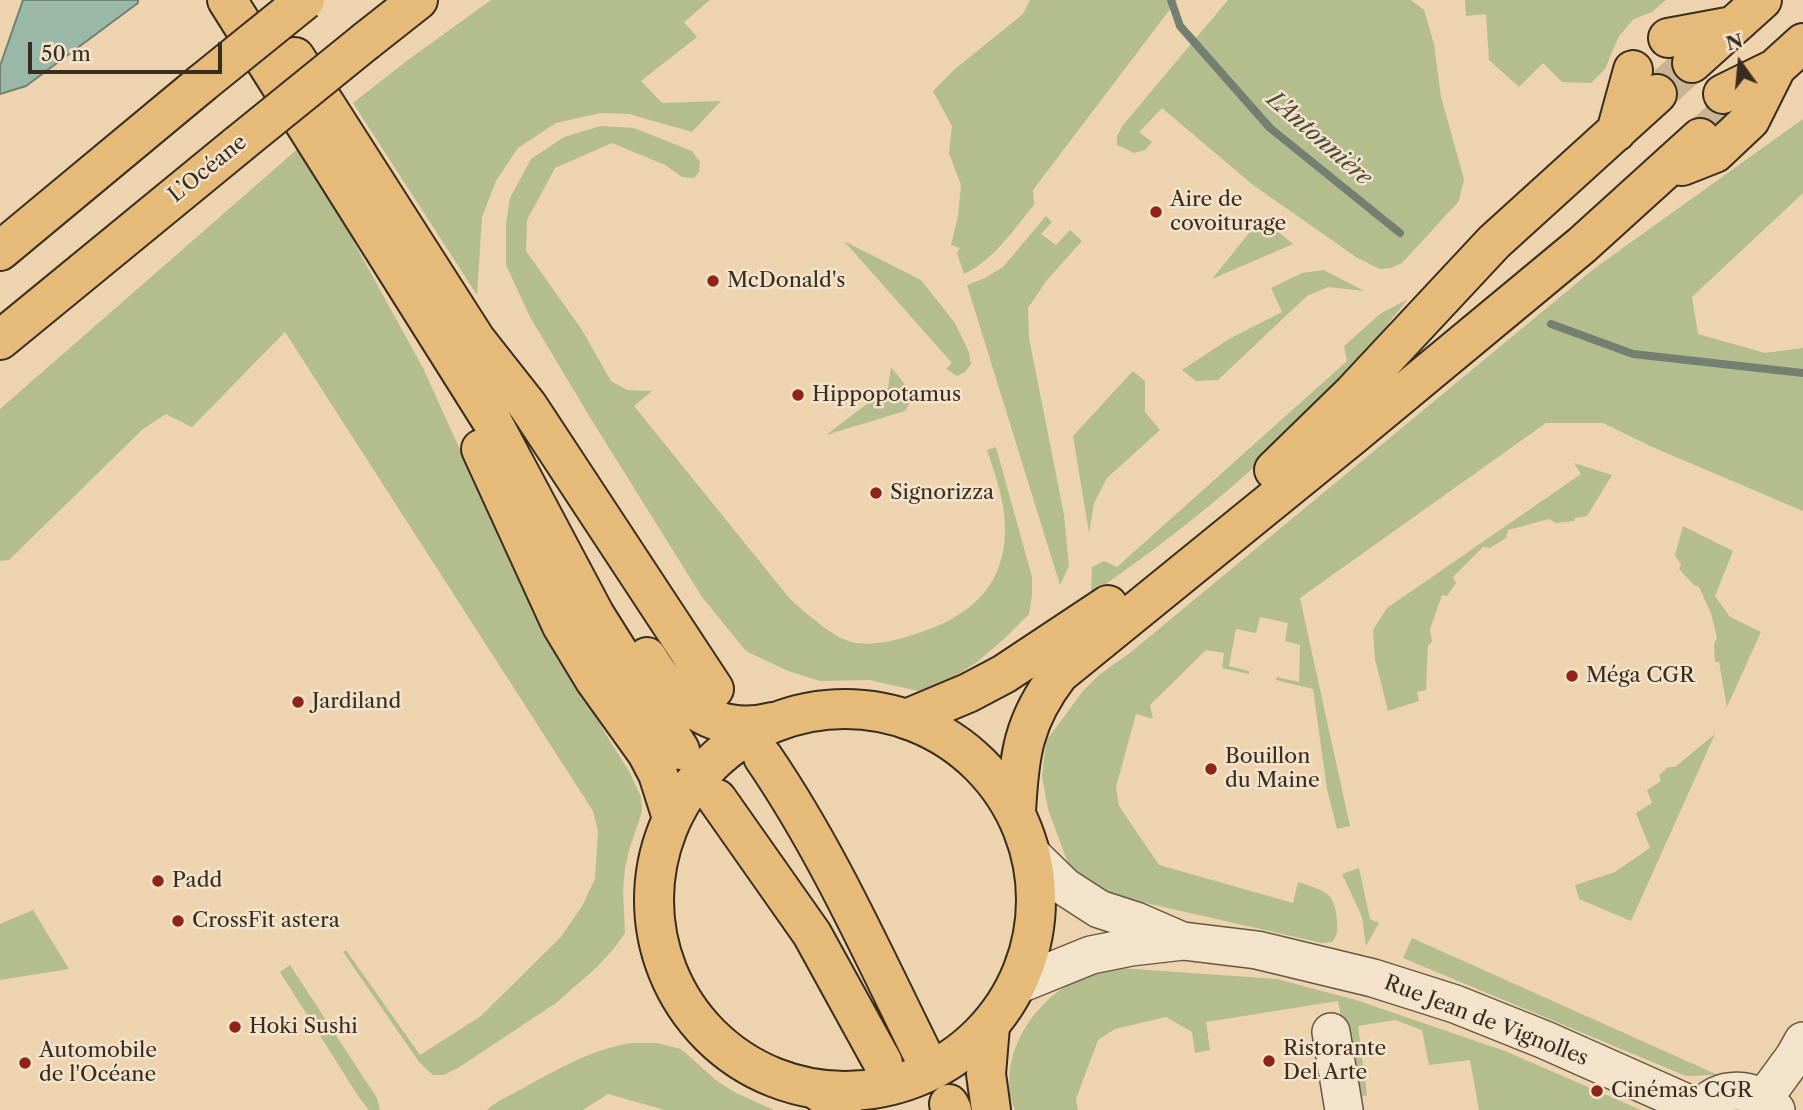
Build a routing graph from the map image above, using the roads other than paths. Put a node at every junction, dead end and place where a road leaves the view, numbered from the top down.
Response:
1 (227, 0) edge
2 (257, 0) edge
3 (305, 0) edge
4 (418, 0) edge
5 (1762, 0) edge
6 (1789, 55) edge
7 (1667, 104) junction
8 (1616, 132) junction
9 (1658, 176) junction
10 (0, 251) edge
11 (0, 340) edge
12 (458, 340) junction
13 (714, 689) dead end
14 (906, 719) junction
15 (777, 721) junction
16 (680, 750) tunnel mouth
17 (763, 757) dead end
18 (717, 799) tunnel mouth
19 (1016, 812) junction
20 (672, 818) junction
21 (1031, 854) junction
22 (1182, 941) junction
23 (1017, 985) junction
24 (990, 1026) junction
25 (1331, 1032) dead end
26 (1803, 1041) edge
27 (921, 1051) tunnel mouth
28 (883, 1063) tunnel mouth
29 (830, 1100) edge
30 (1770, 1104) edge
31 (1700, 1109) edge
32 (991, 1110) edge
33 (1344, 1110) edge

1 - 12 main road
2 - 12 main road
3 - 10 main road, bridge
4 - 11 main road, L’Océane, bridge
5 - 6 main road
6 - 9 main road
7 - 8 main road
7 - 8 main road
7 - 9 main road
8 - 14 main road
9 - 19 main road
12 - 13 main road
12 - 15 main road
12 - 16 main road
12 - 20 main road
14 - 15 main road
14 - 19 main road
15 - 20 main road
17 - 27 main road
18 - 28 main road
19 - 21 main road
20 - 29 main road
21 - 22 street, Rue Jean de Vignolles
21 - 23 main road
22 - 23 street, Rue Jean de Vignolles
22 - 31 street, Rue Jean de Vignolles
23 - 24 main road
24 - 29 main road
24 - 32 main road
25 - 33 street
26 - 30 street
30 - 31 street, Rue Jean de Vignolles

